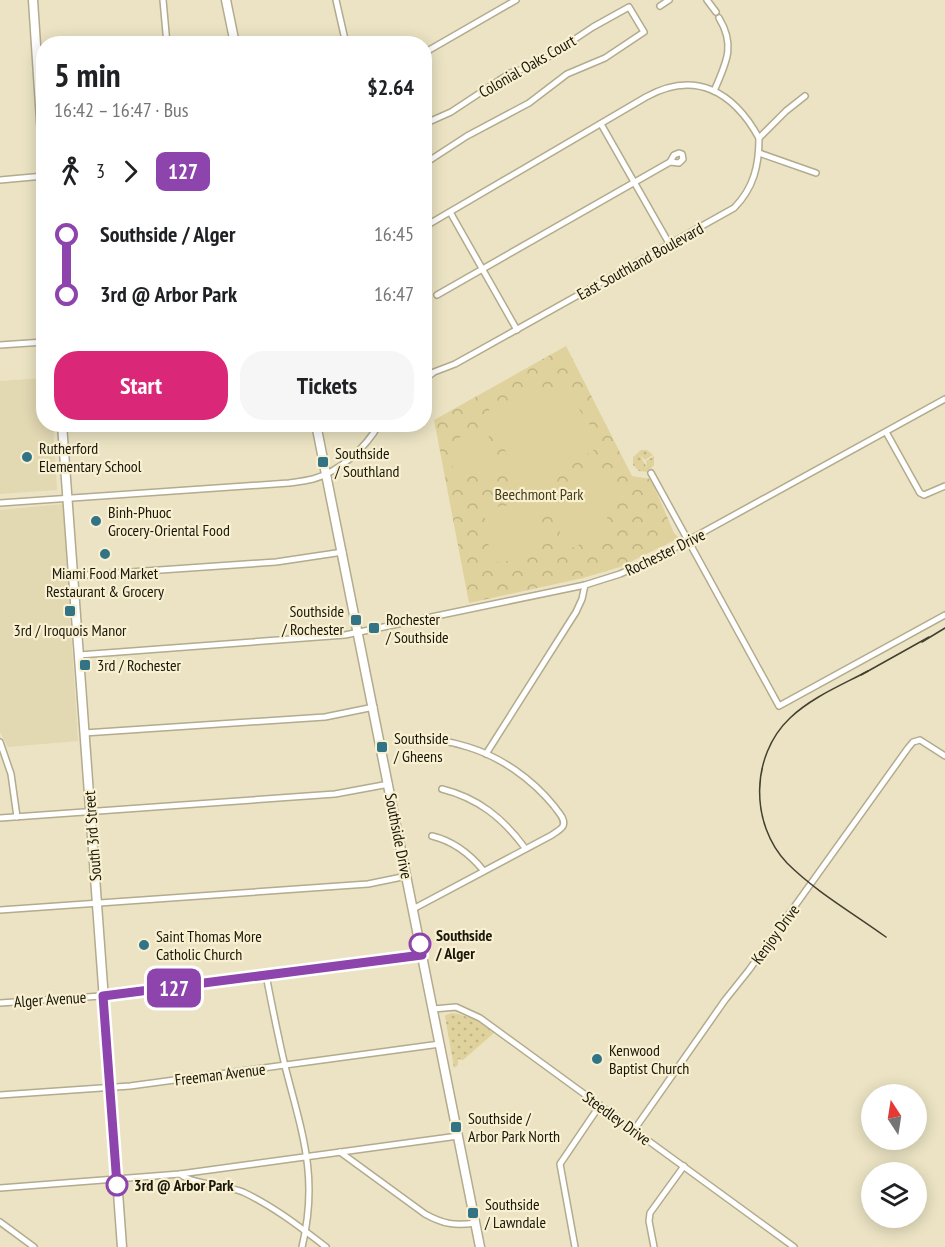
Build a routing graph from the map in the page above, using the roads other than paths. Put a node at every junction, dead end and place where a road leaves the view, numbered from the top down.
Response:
1 (33, 0) edge
2 (164, 0) edge
3 (226, 0) edge
4 (336, 0) edge
5 (516, 0) edge
6 (669, 0) edge
7 (707, 0) edge
8 (660, 6) dead end
9 (166, 36) edge
10 (233, 36) edge
11 (344, 36) edge
12 (36, 45) edge
13 (432, 48) edge
14 (714, 91) junction
15 (805, 96) dead end
16 (432, 120) edge
17 (601, 124) junction
18 (759, 138) junction
19 (759, 153) junction
20 (432, 159) edge
21 (670, 162) dead end
22 (816, 173) dead end
23 (36, 177) edge
24 (0, 180) edge
25 (635, 183) junction
26 (450, 212) junction
27 (432, 222) edge
28 (670, 245) junction
29 (483, 269) junction
30 (438, 295) dead end
31 (517, 330) junction
32 (36, 343) edge
33 (0, 345) edge
34 (434, 372) edge
35 (945, 399) edge
36 (63, 432) edge
37 (317, 432) edge
38 (373, 432) edge
39 (886, 432) junction
40 (651, 473) dead end
41 (325, 474) junction
42 (945, 486) edge
43 (68, 498) junction
44 (0, 503) edge
45 (688, 541) junction
46 (343, 552) junction
47 (73, 576) junction
48 (585, 585) junction
49 (945, 615) edge
50 (358, 632) junction
51 (79, 655) junction
52 (374, 707) junction
53 (84, 733) junction
54 (409, 739) dead end
55 (0, 742) edge
56 (486, 754) junction
57 (945, 756) edge
58 (389, 784) junction
59 (442, 789) dead end
60 (90, 811) junction
61 (17, 817) junction
62 (0, 818) edge
63 (432, 836) dead end
64 (525, 848) junction
65 (483, 870) junction
66 (407, 876) junction
67 (96, 904) junction
68 (413, 909) junction
69 (0, 910) edge
70 (422, 955) junction
71 (266, 975) junction
72 (103, 996) junction
73 (0, 1003) edge
74 (433, 1009) junction
75 (440, 1044) junction
76 (285, 1066) junction
77 (110, 1087) junction
78 (0, 1095) edge
79 (600, 1105) junction
80 (634, 1130) junction
81 (458, 1136) junction
82 (339, 1152) junction
83 (308, 1156) junction
84 (684, 1166) junction
85 (180, 1174) junction
86 (117, 1180) junction
87 (0, 1188) edge
88 (0, 1222) edge
89 (475, 1223) junction
90 (306, 1232) junction
91 (655, 1246) edge
92 (34, 1247) edge
93 (122, 1247) edge
94 (302, 1247) edge
95 (326, 1247) edge
96 (480, 1247) edge
97 (575, 1247) edge
98 (794, 1247) edge

1 - 12 street
2 - 9 street
3 - 10 street
4 - 11 street
5 - 13 street
6 - 8 street
7 - 14 street
14 - 17 street
14 - 18 street
15 - 18 street
16 - 20 street, Colonial Oaks Court
17 - 25 street
17 - 26 street
18 - 19 street, East Southland Boulevard
19 - 22 street
19 - 28 street, East Southland Boulevard
21 - 25 street
23 - 24 street
25 - 28 street
25 - 29 street
26 - 27 street
26 - 29 street
28 - 31 street, East Southland Boulevard
29 - 30 street
29 - 31 street
31 - 34 street, East Southland Boulevard
32 - 33 street
35 - 39 street, Rochester Drive
36 - 43 street, South 3rd Street
37 - 41 street, Southside Drive
38 - 41 street
39 - 42 street
39 - 45 street, Rochester Drive
40 - 45 street
41 - 43 street
41 - 46 street, Southside Drive
43 - 44 street
43 - 47 street, South 3rd Street
45 - 48 street, Rochester Drive
45 - 49 street
46 - 47 street
46 - 50 street, Southside Drive
47 - 51 street, South 3rd Street
48 - 50 street, Rochester Drive
48 - 56 street
50 - 51 street, Rochester Drive
50 - 52 street, Southside Drive
51 - 53 street, South 3rd Street
52 - 53 street
52 - 58 street, Southside Drive
53 - 60 street, South 3rd Street
54 - 56 street
55 - 61 street
56 - 64 street
57 - 80 street, Kenjoy Drive
58 - 60 street
58 - 66 street, Southside Drive
59 - 64 street
60 - 61 street
60 - 67 street, South 3rd Street
61 - 62 street
63 - 65 street
64 - 65 street
65 - 68 street
66 - 67 street
66 - 68 street, Southside Drive
67 - 69 street
67 - 72 street, South 3rd Street
68 - 70 street, Southside Drive
70 - 71 street, Alger Avenue
70 - 74 street, Southside Drive
71 - 72 street, Alger Avenue
71 - 76 street
72 - 73 street, Alger Avenue
72 - 77 street, South 3rd Street
74 - 75 street, Southside Drive
74 - 79 street, Steedley Drive
75 - 76 street, Freeman Avenue
75 - 81 street, Southside Drive
76 - 77 street, Freeman Avenue
76 - 83 street
77 - 78 street, Freeman Avenue
77 - 86 street, South 3rd Street
79 - 80 street, Steedley Drive
79 - 97 street
80 - 84 street, Steedley Drive
81 - 82 street
81 - 89 street, Southside Drive
82 - 83 street
82 - 89 street
83 - 85 street
83 - 90 street
84 - 91 street
84 - 98 street, Steedley Drive
85 - 86 street
85 - 90 street
86 - 87 street
86 - 93 street, South 3rd Street
88 - 92 street
89 - 96 street, Southside Drive
90 - 94 street
90 - 95 street

